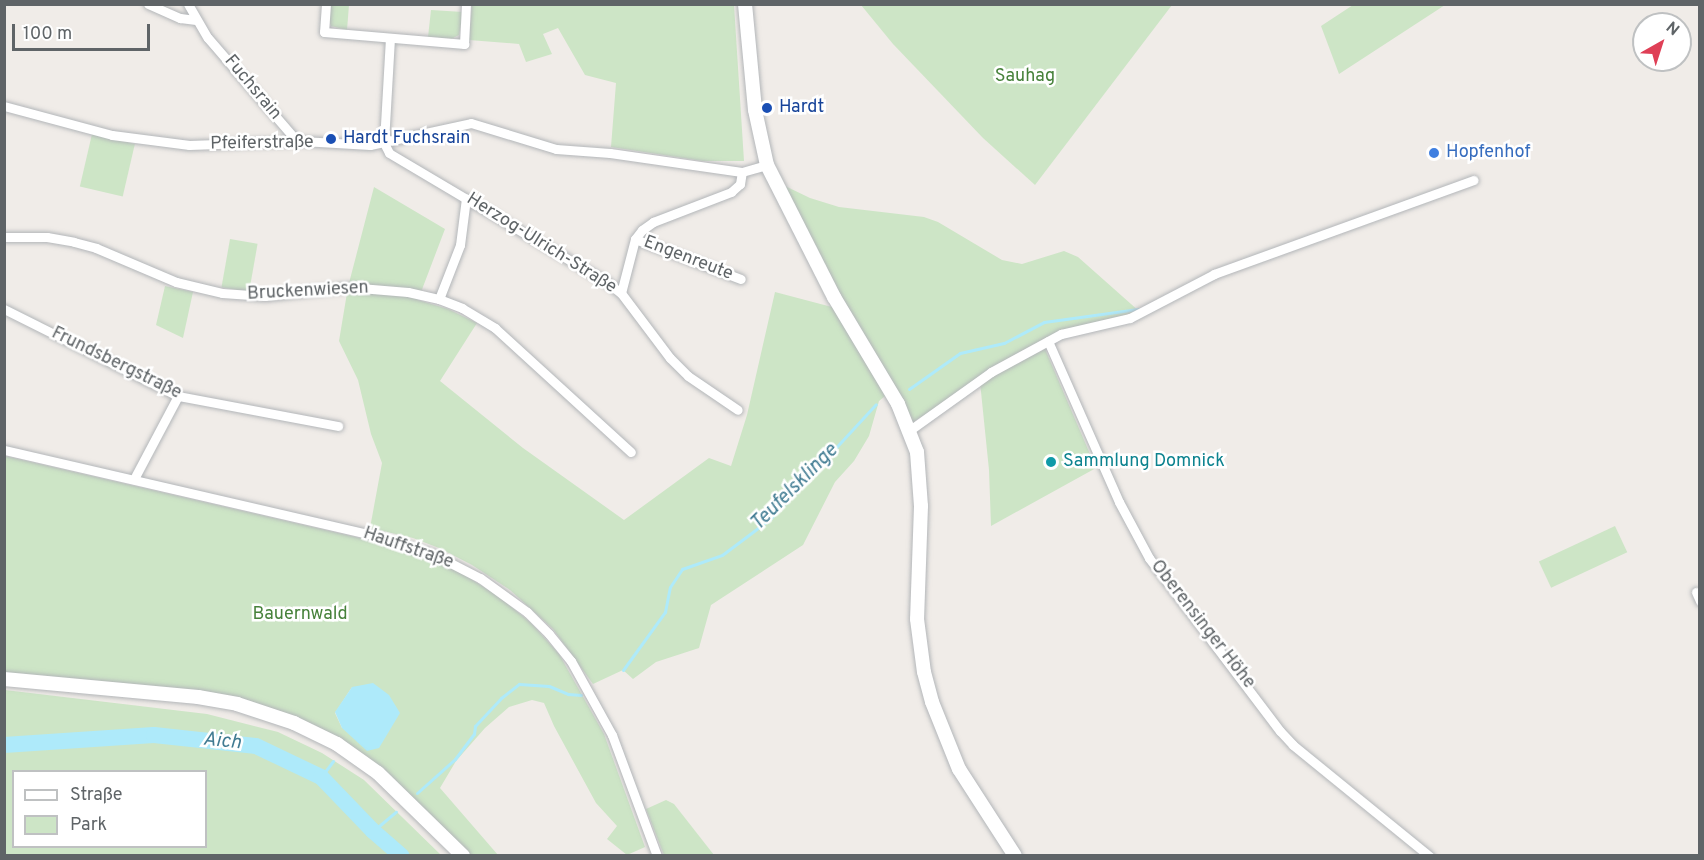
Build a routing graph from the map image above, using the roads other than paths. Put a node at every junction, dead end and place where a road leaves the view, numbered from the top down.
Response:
1 (148, 4) edge
2 (188, 4) edge
3 (326, 4) edge
4 (466, 4) edge
5 (745, 4) edge
6 (196, 20) junction
7 (390, 38) junction
8 (4, 106) edge
9 (297, 141) junction
10 (384, 143) junction
11 (767, 165) junction
12 (742, 172) junction
13 (1473, 180) dead end
14 (466, 198) junction
15 (4, 237) edge
16 (635, 239) junction
17 (741, 279) dead end
18 (621, 293) junction
19 (439, 300) junction
20 (4, 309) edge
21 (1048, 341) junction
22 (178, 396) junction
23 (738, 410) dead end
24 (338, 426) dead end
25 (910, 430) junction
26 (4, 450) edge
27 (631, 452) dead end
28 (134, 479) junction
29 (4, 679) edge
30 (463, 855) edge
31 (657, 855) edge
32 (1015, 855) edge
33 (1429, 855) edge

1 - 6 street
2 - 6 street, Fuchsrain
3 - 7 street
4 - 7 street
5 - 11 main road
6 - 9 street, Fuchsrain
7 - 10 street
8 - 9 street, Pfeiferstraße
9 - 10 street, Pfeiferstraße
10 - 12 street, Pfeiferstraße
10 - 14 street, Herzog-Ulrich-Straße
11 - 12 street, Pfeiferstraße
11 - 25 main road
12 - 16 street
13 - 21 street
14 - 18 street, Herzog-Ulrich-Straße
14 - 19 street
15 - 19 street, Bruckenwiesen
16 - 17 street, Engenreute
16 - 18 street
18 - 23 street, Herzog-Ulrich-Straße
19 - 27 street, Bruckenwiesen
20 - 22 street, Frundsbergstraße
21 - 25 street
21 - 33 street, Oberensinger Höhe
22 - 24 street, Frundsbergstraße
22 - 28 street
25 - 32 main road
26 - 28 street, Hauffstraße
28 - 31 street, Hauffstraße
29 - 30 main road

